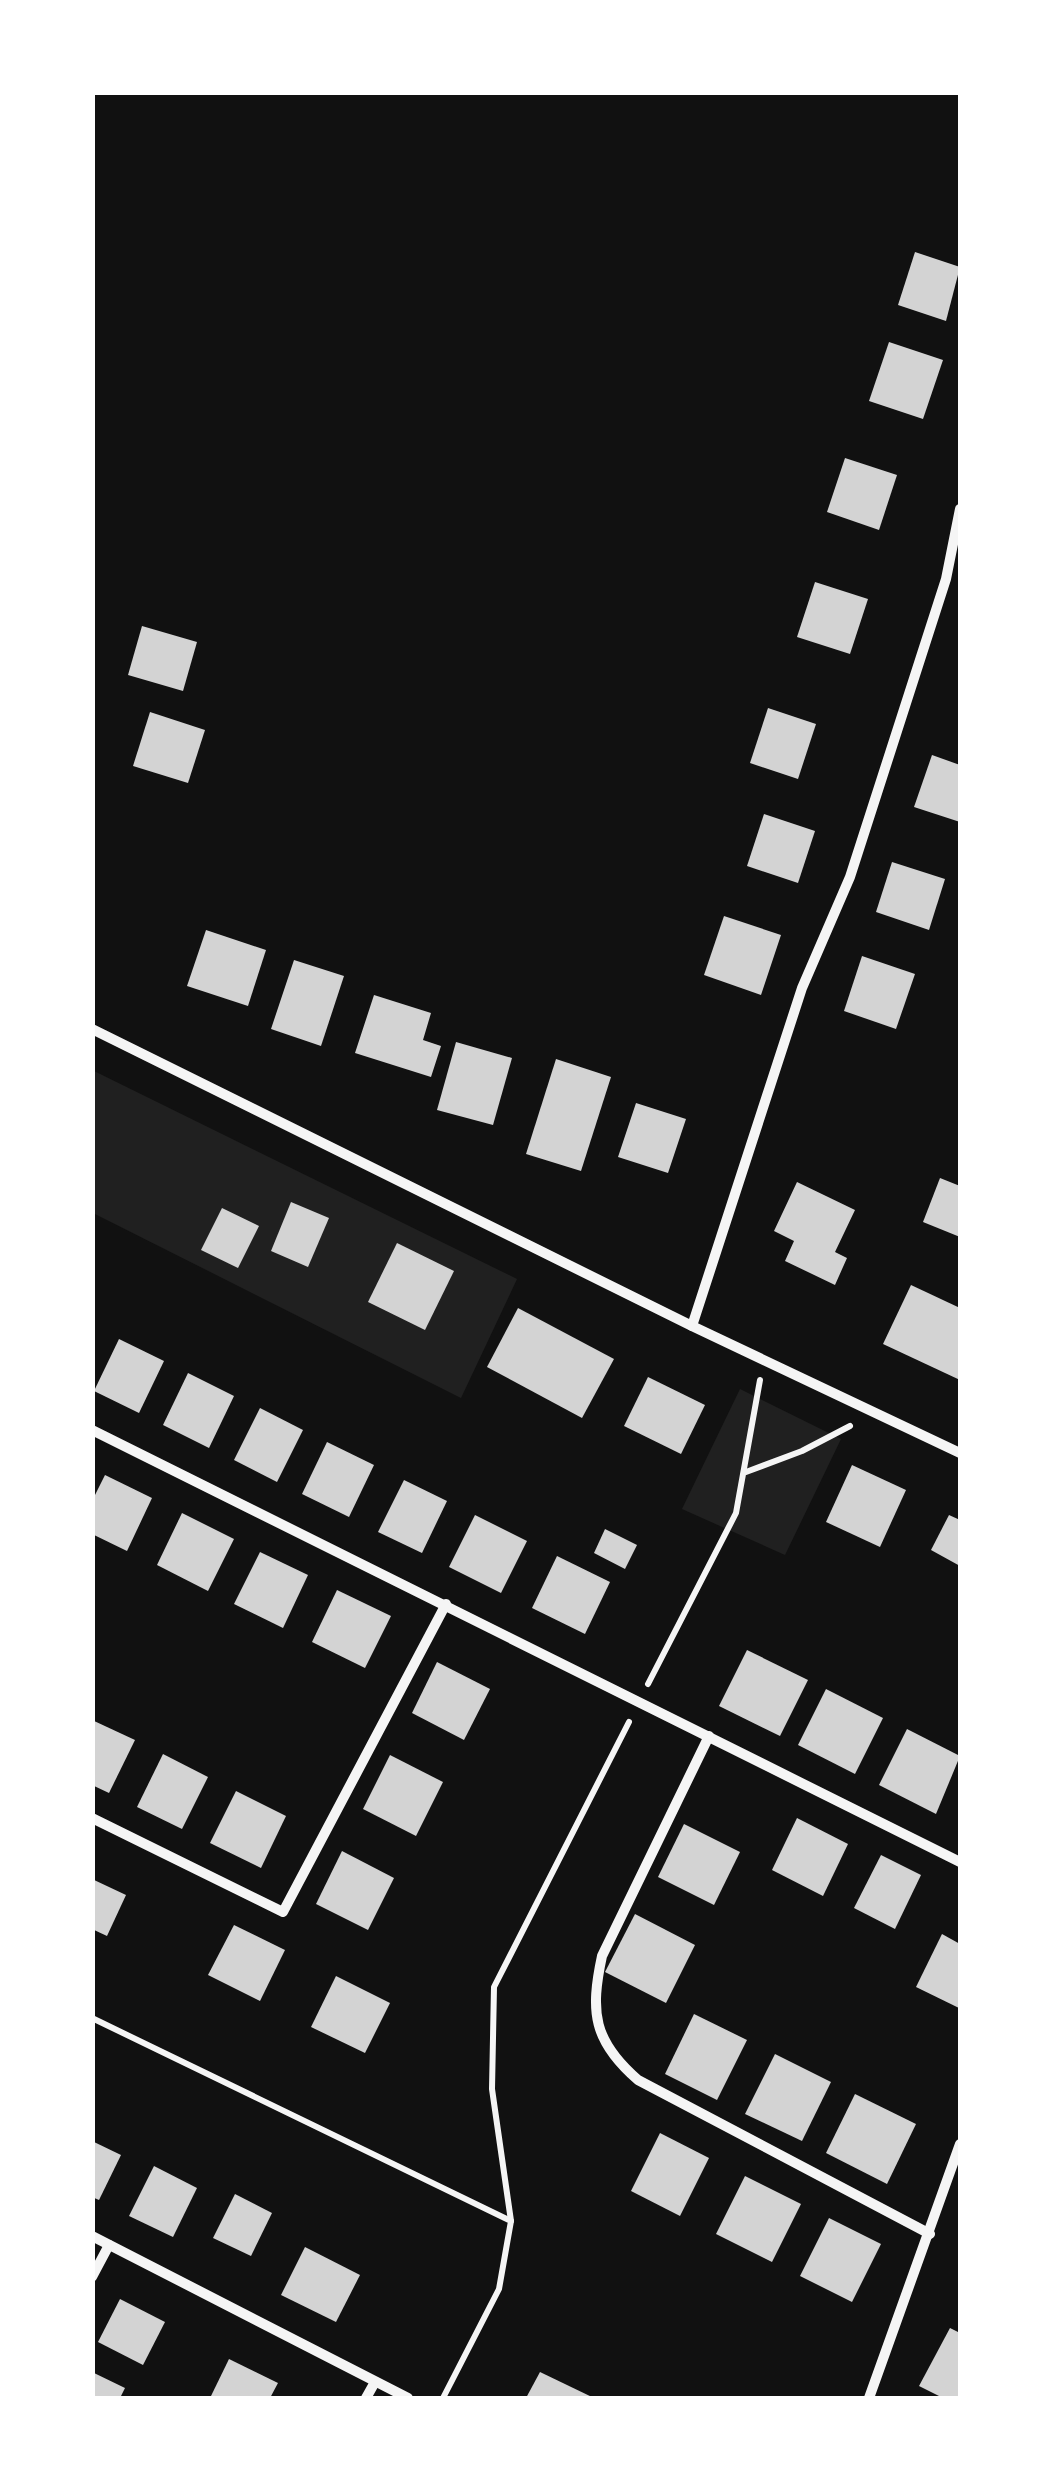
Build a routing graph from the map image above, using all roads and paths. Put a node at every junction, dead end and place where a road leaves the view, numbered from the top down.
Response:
1 (960, 510) edge
2 (92, 1029) edge
3 (692, 1326) junction
4 (763, 1359) junction
5 (92, 1430) edge
6 (820, 1442) dead end
7 (960, 1453) edge
8 (746, 1472) junction
9 (446, 1604) junction
10 (639, 1701) junction
11 (709, 1736) junction
12 (92, 1818) edge
13 (960, 1862) edge
14 (92, 2018) edge
15 (960, 2144) edge
16 (511, 2221) junction
17 (930, 2234) junction
18 (92, 2236) edge
19 (109, 2245) junction
20 (92, 2278) edge
21 (375, 2382) junction
22 (366, 2398) edge
23 (408, 2398) edge
24 (443, 2398) edge
25 (868, 2398) edge

1 - 3 street
2 - 3 street
3 - 4 street
4 - 7 street
4 - 8 path
5 - 9 street
6 - 8 path
8 - 10 path
9 - 10 street
9 - 12 street
10 - 11 street
10 - 16 path
11 - 13 street
11 - 17 street
14 - 16 path
15 - 17 street
16 - 24 path
17 - 25 street
18 - 19 street
19 - 20 street
19 - 21 street
21 - 22 street
21 - 23 street

